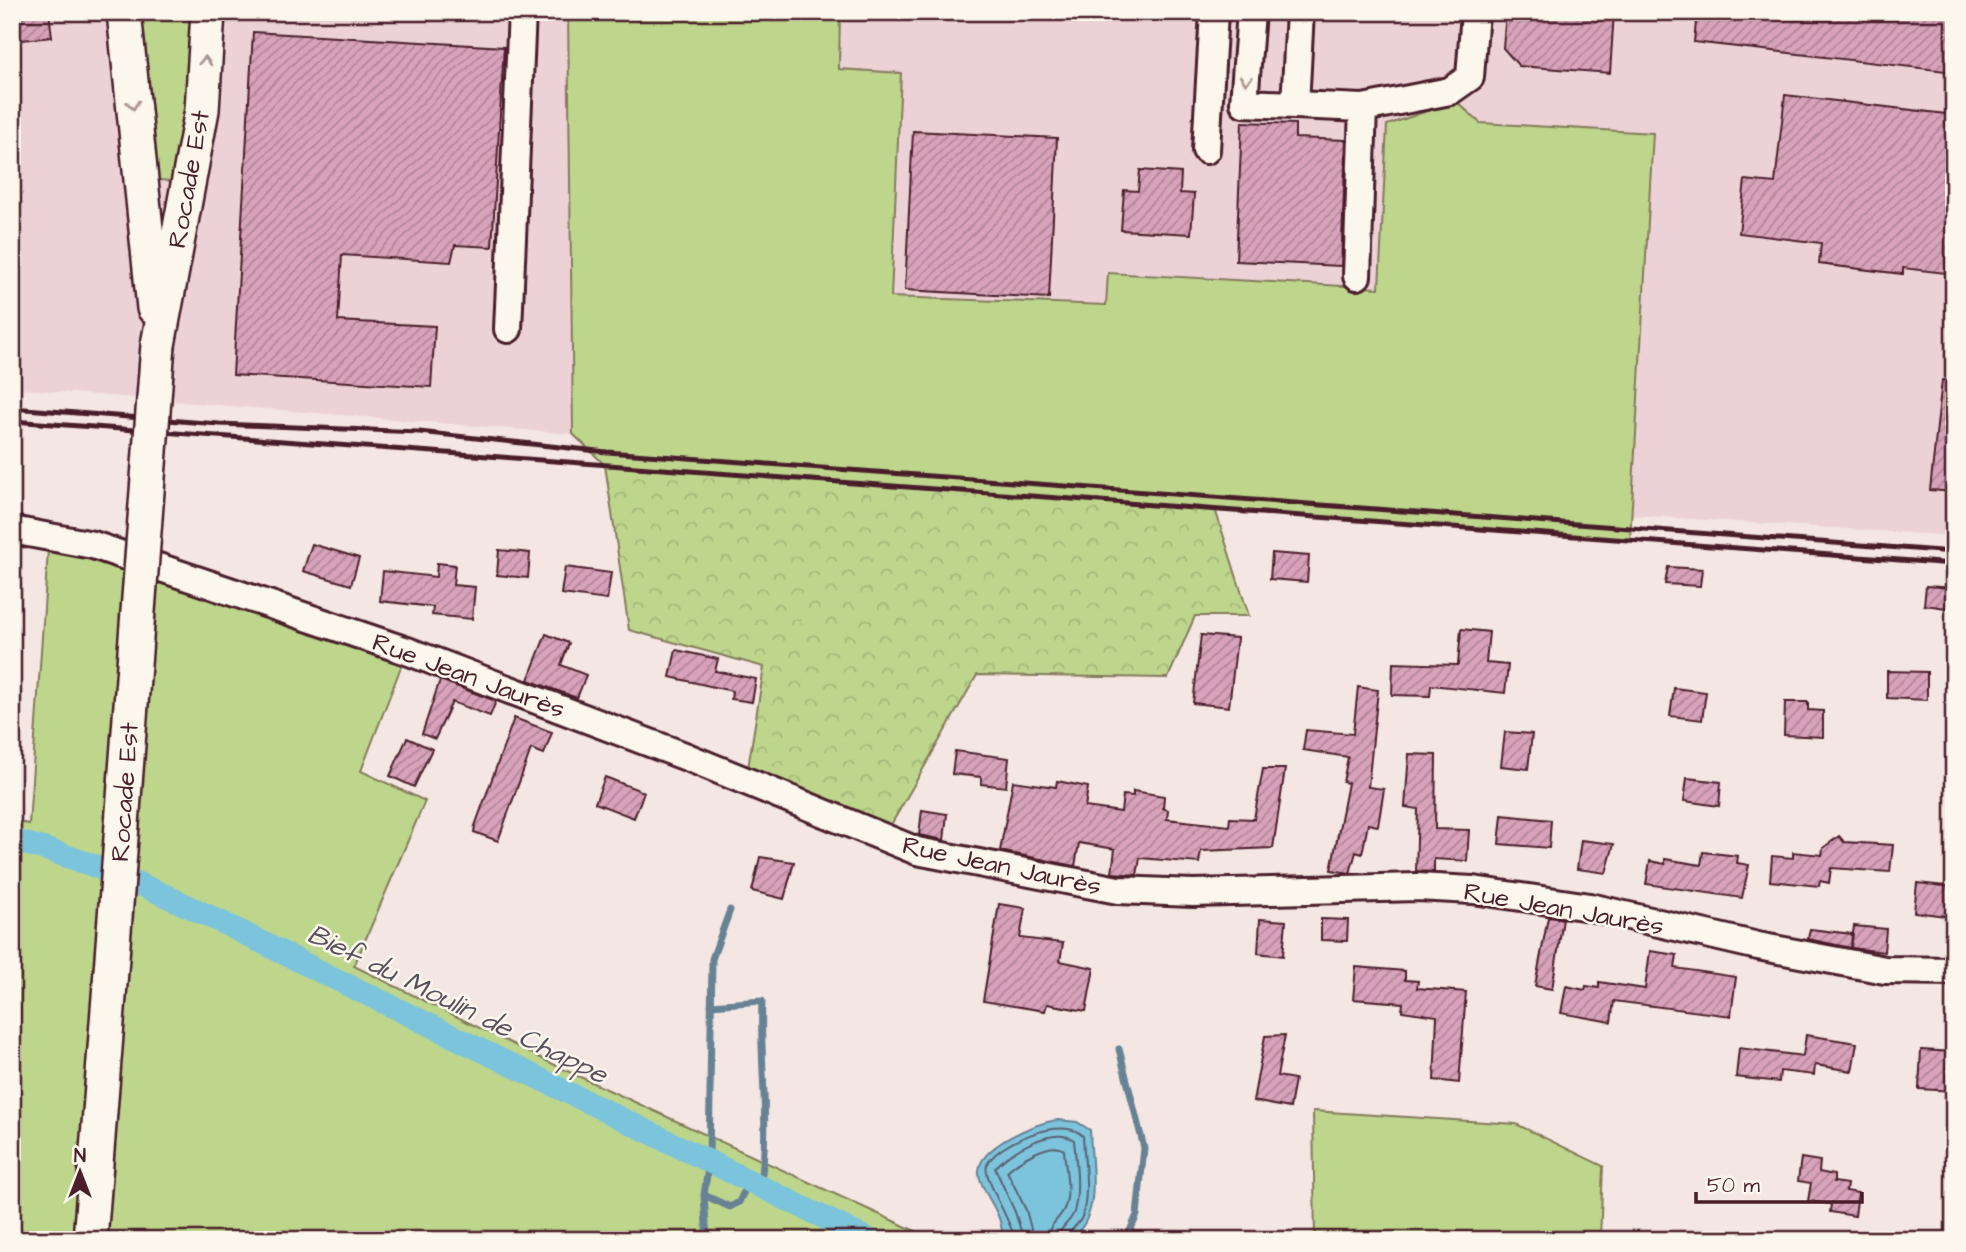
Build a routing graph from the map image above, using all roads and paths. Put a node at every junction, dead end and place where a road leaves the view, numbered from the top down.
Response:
1 (124, 12) edge
2 (208, 12) edge
3 (522, 12) edge
4 (1214, 12) edge
5 (1251, 12) edge
6 (1300, 12) edge
7 (1475, 12) edge
8 (1295, 105) junction
9 (1363, 108) junction
10 (1206, 150) dead end
11 (1357, 276) dead end
12 (508, 330) dead end
13 (158, 345) junction
14 (12, 530) edge
15 (1954, 971) edge
16 (90, 1240) edge

1 -> 13 main road, Rocade Est
13 -> 2 main road, Rocade Est
3 - 12 street
4 - 10 street
5 -> 8 street
6 - 8 street
7 - 9 street
8 - 9 street
9 - 11 street
13 - 16 main road, Rocade Est, bridge
14 - 15 street, Rue Jean Jaurès

